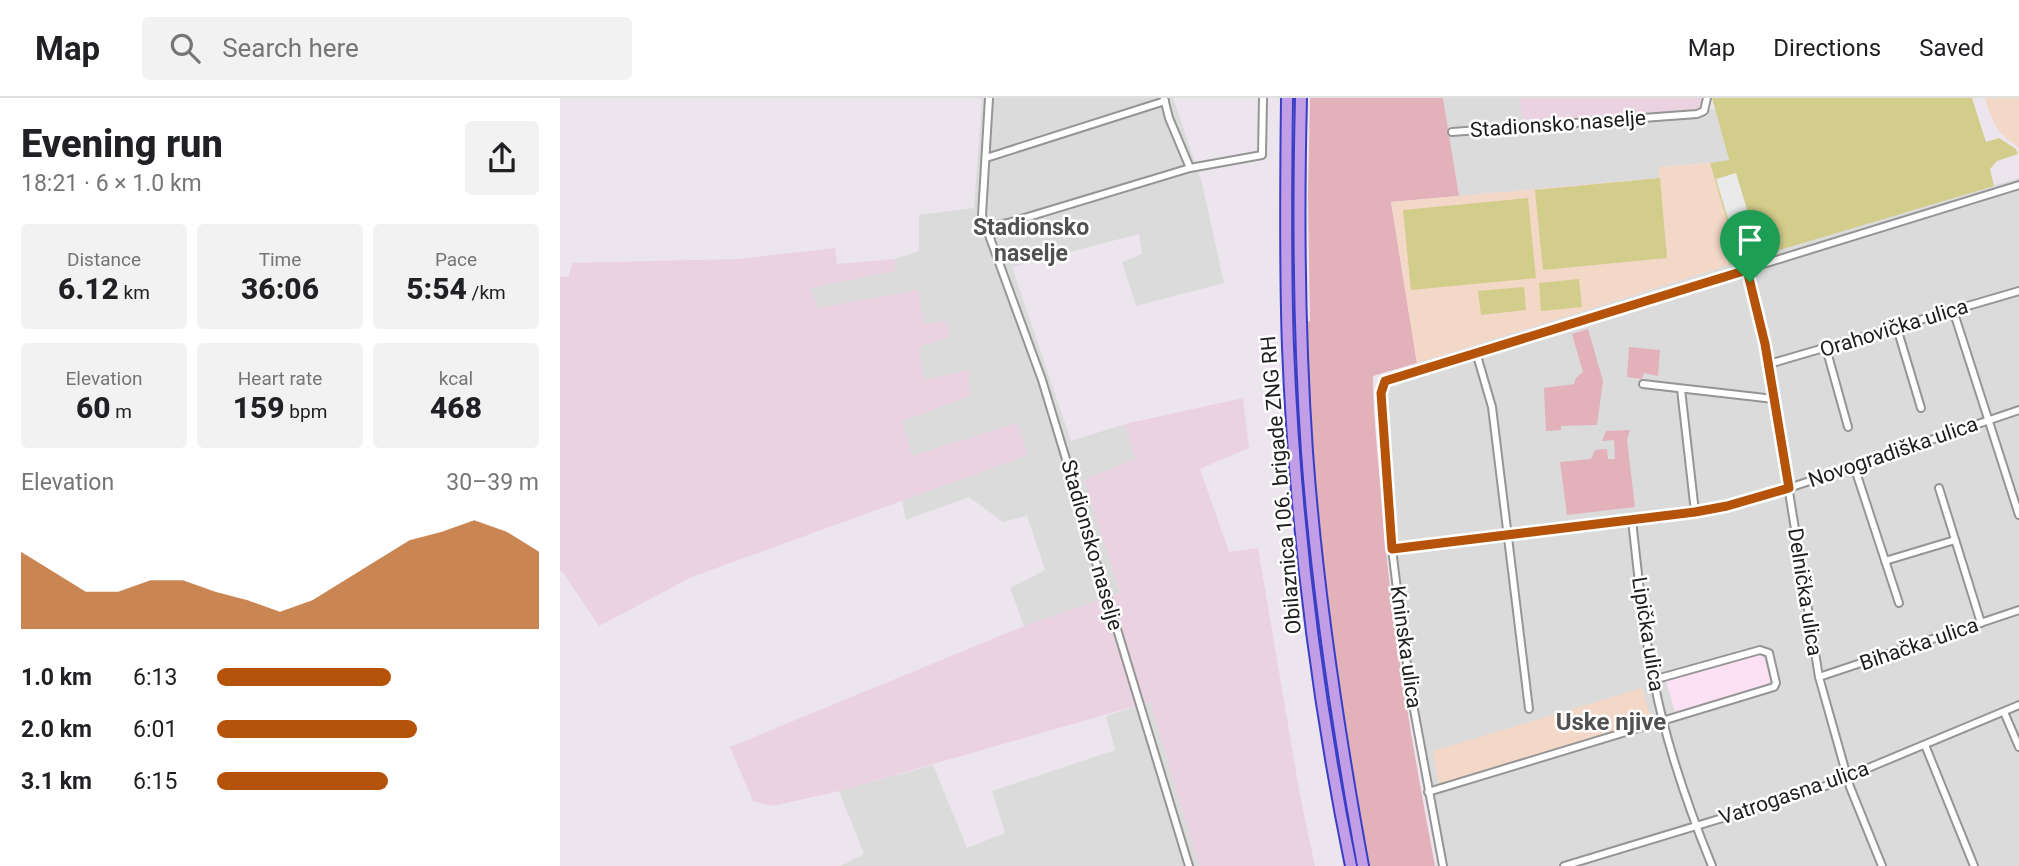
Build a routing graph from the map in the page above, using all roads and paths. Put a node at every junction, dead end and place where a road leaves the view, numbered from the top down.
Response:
1 (989, 98) edge
2 (1263, 98) edge
3 (1287, 98) edge
4 (1301, 98) edge
5 (1707, 98) edge
6 (1164, 99) edge
7 (1452, 132) dead end
8 (986, 158) junction
9 (1190, 168) junction
10 (2019, 185) edge
11 (986, 227) junction
12 (1747, 270) junction
13 (2019, 291) edge
14 (1953, 310) junction
15 (1897, 328) junction
16 (1826, 348) junction
17 (1476, 352) junction
18 (1769, 364) junction
19 (1643, 384) dead end
20 (1681, 388) junction
21 (1774, 399) junction
22 (1921, 408) dead end
23 (2019, 410) edge
24 (1988, 420) junction
25 (1848, 427) dead end
26 (1854, 466) junction
27 (1789, 488) junction
28 (1939, 488) dead end
29 (1695, 512) junction
30 (2019, 515) edge
31 (1632, 520) junction
32 (1508, 535) junction
33 (1955, 540) junction
34 (1392, 549) junction
35 (1885, 561) junction
36 (1899, 603) dead end
37 (2019, 610) edge
38 (1981, 623) junction
39 (1819, 677) junction
40 (1653, 680) junction
41 (2019, 705) edge
42 (1529, 709) dead end
43 (2004, 712) junction
44 (1663, 722) junction
45 (1925, 745) junction
46 (2019, 747) edge
47 (1847, 776) junction
48 (1428, 792) junction
49 (1696, 827) junction
50 (1189, 866) edge
51 (1351, 866) edge
52 (1363, 866) edge
53 (1443, 866) edge
54 (1564, 866) edge
55 (1712, 866) edge
56 (1882, 866) edge
57 (1974, 866) edge

1 - 8 street, Stadionsko naselje
2 - 9 street
3 - 51 highway, Obilaznica 106. brigade ZNG RH
4 - 52 highway, Obilaznica 106. brigade ZNG RH
5 - 7 street, Stadionsko naselje
6 - 8 street
6 - 9 street
8 - 11 street, Stadionsko naselje
9 - 11 street
10 - 12 street
11 - 50 street, Stadionsko naselje
12 - 17 street
12 - 18 street, Delnička ulica
13 - 14 street, Orahovička ulica
14 - 15 street, Orahovička ulica
14 - 24 street
15 - 16 street, Orahovička ulica
15 - 22 street
16 - 18 street, Orahovička ulica
16 - 25 street
17 - 32 street
17 - 34 street, Kninska ulica
18 - 21 street, Delnička ulica
19 - 20 street
20 - 21 street
20 - 29 street
21 - 27 street, Delnička ulica
23 - 24 street, Novogradiška ulica
24 - 26 street, Novogradiška ulica
24 - 30 street
26 - 27 street, Novogradiška ulica
26 - 35 street
27 - 29 street, Novogradiška ulica
27 - 39 street, Delnička ulica
28 - 33 street
29 - 31 street, Novogradiška ulica
31 - 32 street, Novogradiška ulica
31 - 40 street, Lipička ulica
32 - 34 street, Novogradiška ulica
32 - 42 street
33 - 35 street
33 - 38 street
34 - 48 street, Kninska ulica
35 - 36 street
37 - 38 street, Bihačka ulica
38 - 39 street, Bihačka ulica
39 - 47 street, Delnička ulica
40 - 44 street, Lipička ulica
40 - 44 street
41 - 43 street, Vatrogasna ulica
43 - 45 street, Vatrogasna ulica
43 - 46 street
44 - 48 street
44 - 49 street, Lipička ulica
45 - 47 street, Vatrogasna ulica
45 - 57 street
47 - 49 street, Vatrogasna ulica
47 - 56 street, Delnička ulica
48 - 53 street, Kninska ulica
49 - 54 street, Vatrogasna ulica
49 - 55 street, Lipička ulica

